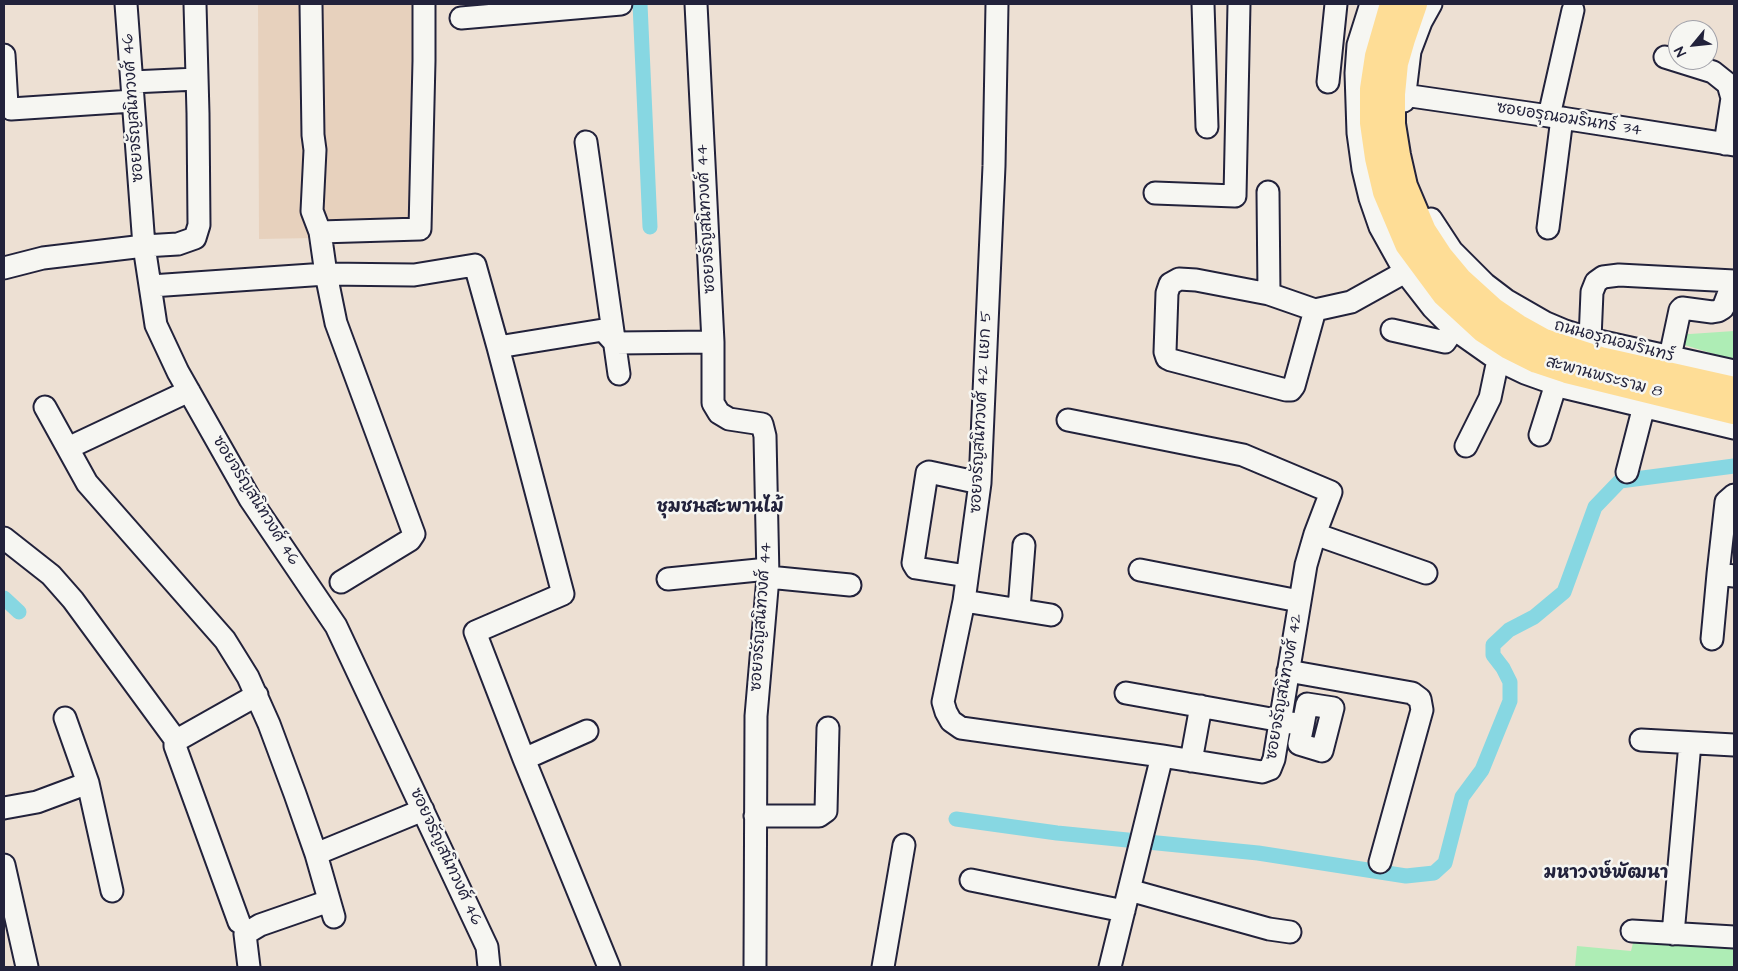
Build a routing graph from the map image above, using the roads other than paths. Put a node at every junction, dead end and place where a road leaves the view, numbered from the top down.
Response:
1 (126, 4) edge
2 (195, 4) edge
3 (310, 4) edge
4 (424, 4) edge
5 (621, 4) edge
6 (696, 4) edge
7 (997, 4) edge
8 (1203, 4) edge
9 (1239, 4) edge
10 (1336, 4) edge
11 (1371, 4) edge
12 (1393, 4) edge
13 (1414, 4) edge
14 (1431, 4) edge
15 (1573, 10) dead end
16 (461, 18) dead end
17 (4, 55) edge
18 (1665, 57) dead end
19 (4, 65) edge
20 (197, 79) junction
21 (1328, 82) dead end
22 (132, 92) junction
23 (1404, 95) junction
24 (1555, 117) junction
25 (1206, 127) dead end
26 (586, 142) dead end
27 (1730, 144) edge
28 (1268, 192) dead end
29 (1155, 193) dead end
30 (1548, 228) dead end
31 (320, 232) junction
32 (144, 246) junction
33 (4, 268) edge
34 (1405, 272) junction
35 (326, 274) junction
36 (1734, 281) edge
37 (151, 286) junction
38 (1269, 294) junction
39 (1734, 294) edge
40 (1315, 310) junction
41 (1454, 329) junction
42 (1392, 330) dead end
43 (1590, 339) junction
44 (713, 342) junction
45 (615, 343) junction
46 (498, 347) junction
47 (1670, 357) junction
48 (1498, 360) junction
49 (1734, 372) edge
50 (619, 374) dead end
51 (1556, 384) junction
52 (1734, 390) edge
53 (189, 391) junction
54 (1644, 406) junction
55 (45, 407) dead end
56 (1734, 412) edge
57 (1068, 420) dead end
58 (1734, 428) edge
59 (1540, 435) dead end
60 (1466, 446) dead end
61 (68, 448) junction
62 (1627, 472) dead end
63 (980, 484) junction
64 (1734, 495) edge
65 (1315, 534) junction
66 (4, 538) edge
67 (1024, 545) dead end
68 (1140, 570) dead end
69 (768, 573) junction
70 (1426, 573) dead end
71 (1726, 575) edge
72 (967, 576) junction
73 (668, 579) dead end
74 (341, 582) dead end
75 (850, 585) dead end
76 (964, 601) junction
77 (1299, 602) junction
78 (1019, 610) junction
79 (1051, 614) dead end
80 (1712, 639) dead end
81 (1288, 671) junction
82 (1126, 693) dead end
83 (257, 695) junction
84 (1201, 706) junction
85 (65, 718) dead end
86 (1276, 720) junction
87 (1303, 725) dead end
88 (828, 728) dead end
89 (587, 731) dead end
90 (175, 739) junction
91 (1642, 740) dead end
92 (1690, 743) junction
93 (1734, 745) edge
94 (1162, 756) junction
95 (524, 758) junction
96 (1191, 761) junction
97 (88, 783) junction
98 (4, 808) edge
99 (423, 810) junction
100 (755, 816) junction
101 (904, 845) dead end
102 (316, 854) junction
103 (1380, 862) dead end
104 (4, 865) edge
105 (971, 880) dead end
106 (1129, 890) junction
107 (112, 891) dead end
108 (1124, 912) junction
109 (239, 922) dead end
110 (1290, 932) dead end
111 (1632, 932) dead end
112 (1673, 934) junction
113 (1734, 937) edge
114 (485, 965) edge
115 (27, 967) edge
116 (249, 967) edge
117 (609, 967) edge
118 (755, 967) edge
119 (883, 967) edge
120 (1110, 967) edge

1 - 22 street, ซอยจรัญสนิทวงศ์ 46
2 - 20 street
3 - 31 street
4 - 31 street
5 - 16 street
6 - 44 street, ซอยจรัญสนิทวงศ์ 44
7 - 63 street, ซอยจรัญสนิทวงศ์ 42 แยก 5
8 - 25 street
9 - 29 street
10 - 21 street
11 - 34 street
12 - 56 main road, สะพานพระราม 8
13 - 52 main road, สะพานพระราม 8
14 - 23 street, ถนนอรุณอมรินทร์
15 - 24 street
17 - 19 street
18 - 27 street
19 - 22 street
20 - 22 street
20 - 32 street
22 - 32 street, ซอยจรัญสนิทวงศ์ 46
23 - 24 street, ซอยอรุณอมรินทร์ 34
23 - 43 street, ถนนอรุณอมรินทร์
24 - 27 street, ซอยอรุณอมรินทร์ 34
24 - 30 street
26 - 45 street
28 - 38 street
31 - 35 street
32 - 33 street
32 - 37 street, ซอยจรัญสนิทวงศ์ 46
34 - 40 street
34 - 41 street
35 - 37 street
35 - 46 street
35 - 74 street
36 - 43 street
37 - 53 street, ซอยจรัญสนิทวงศ์ 46
38 - 40 street
38 - 40 street
39 - 47 street
41 - 42 street
41 - 48 street
43 - 47 street, ถนนอรุณอมรินทร์
44 - 45 street
44 - 69 street, ซอยจรัญสนิทวงศ์ 44
45 - 46 street
45 - 50 street
46 - 95 street
47 - 49 street, ถนนอรุณอมรินทร์
48 - 51 street
48 - 60 street
51 - 54 street
51 - 59 street
53 - 61 street
53 - 99 street, ซอยจรัญสนิทวงศ์ 46
54 - 58 street
54 - 62 street
55 - 61 street
57 - 65 street, ซอยจรัญสนิทวงศ์ 42
61 - 83 street
63 - 72 street, ซอยจรัญสนิทวงศ์ 42 แยก 5
63 - 72 street
64 - 71 street
65 - 70 street
65 - 77 street, ซอยจรัญสนิทวงศ์ 42
66 - 90 street
67 - 78 street
68 - 77 street
69 - 73 street
69 - 75 street
69 - 100 street, ซอยจรัญสนิทวงศ์ 44
71 - 80 street
72 - 76 street, ซอยจรัญสนิทวงศ์ 42 แยก 5
76 - 78 street
76 - 94 street, ซอยจรัญสนิทวงศ์ 42 แยก 5
77 - 81 street, ซอยจรัญสนิทวงศ์ 42
78 - 79 street
81 - 86 street, ซอยจรัญสนิทวงศ์ 42
81 - 103 street
82 - 84 street
83 - 90 street
83 - 102 street
84 - 86 street
84 - 96 street
85 - 97 street
86 - 87 street
86 - 96 street, ซอยจรัญสนิทวงศ์ 42
88 - 100 street
89 - 95 street
90 - 109 street
91 - 92 street
92 - 93 street
92 - 112 street
94 - 96 street, ซอยจรัญสนิทวงศ์ 42
94 - 106 street
95 - 117 street
97 - 98 street
97 - 107 street
99 - 102 street
99 - 114 street, ซอยจรัญสนิทวงศ์ 46
100 - 118 street, ซอยจรัญสนิทวงศ์ 44
101 - 119 street
102 - 116 street
104 - 115 street
105 - 108 street
106 - 108 street
106 - 110 street
108 - 120 street
111 - 112 street
112 - 113 street

